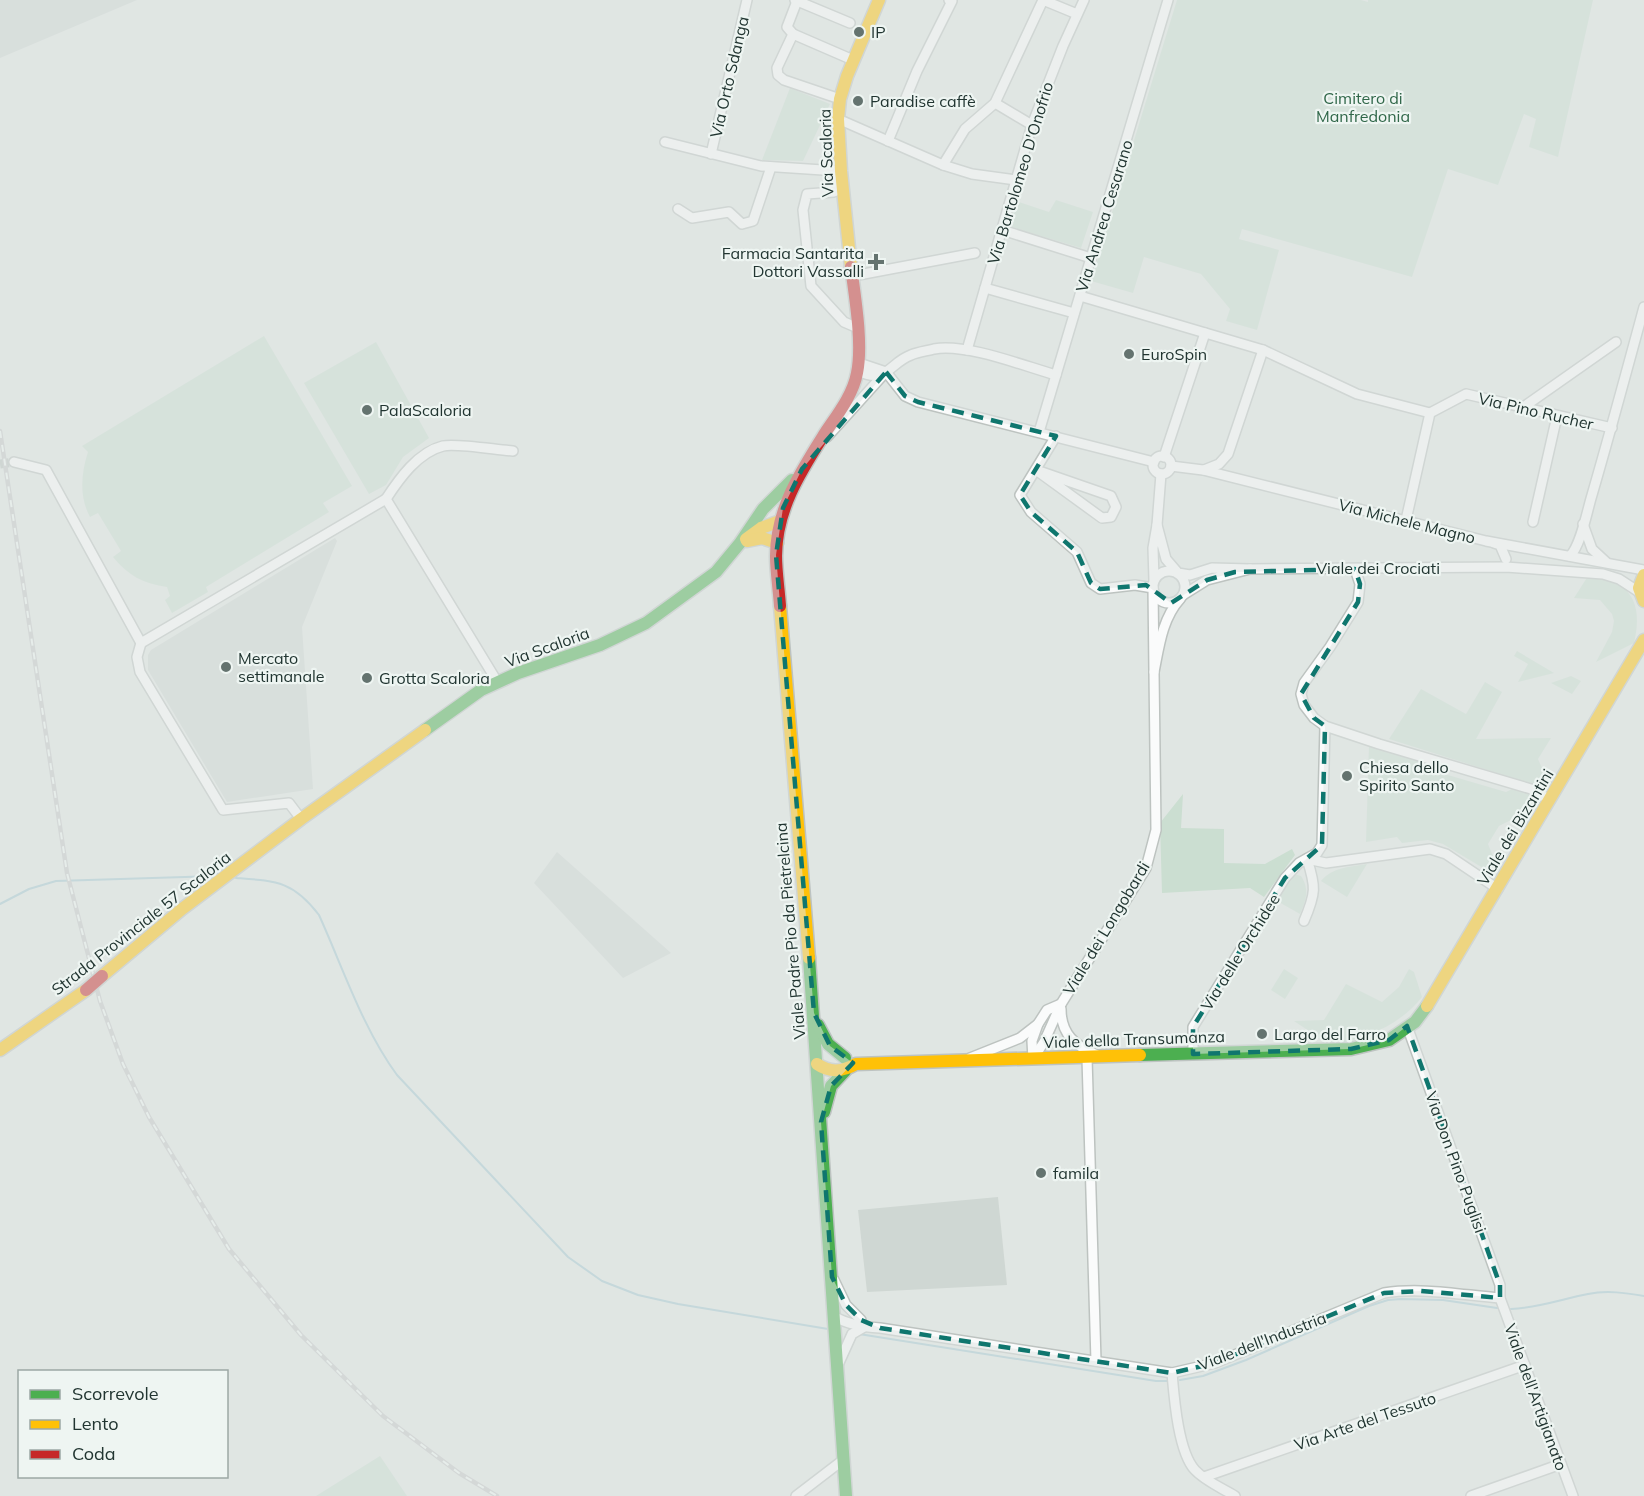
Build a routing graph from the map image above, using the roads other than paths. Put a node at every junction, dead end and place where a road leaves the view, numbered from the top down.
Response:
1 (747, 0) edge
2 (949, 0) edge
3 (1084, 0) edge
4 (1168, 0) edge
5 (796, 1) edge
6 (876, 1) edge
7 (1077, 14) junction
8 (850, 23) dead end
9 (793, 34) junction
10 (853, 60) junction
11 (840, 99) junction
12 (995, 103) junction
13 (838, 118) junction
14 (1032, 124) junction
15 (888, 141) junction
16 (665, 142) dead end
17 (711, 154) junction
18 (943, 165) junction
19 (771, 167) junction
20 (837, 171) junction
21 (1016, 180) junction
22 (678, 209) dead end
23 (1002, 230) junction
24 (975, 253) dead end
25 (1091, 258) junction
26 (853, 276) junction
27 (985, 288) junction
28 (1080, 296) junction
29 (1644, 307) edge
30 (1074, 313) junction
31 (858, 328) junction
32 (1205, 333) junction
33 (1616, 342) dead end
34 (967, 350) junction
35 (1263, 350) junction
36 (859, 367) junction
37 (886, 372) junction
38 (1056, 375) junction
39 (1522, 408) junction
40 (1430, 413) junction
41 (1557, 416) junction
42 (1612, 428) junction
43 (1039, 432) junction
44 (1056, 436) junction
45 (819, 445) junction
46 (513, 451) dead end
47 (1164, 456) junction
48 (14, 462) tunnel mouth
49 (1154, 462) junction
50 (1171, 466) junction
51 (802, 469) junction
52 (1036, 470) junction
53 (1203, 470) junction
54 (1161, 474) junction
55 (386, 500) junction
56 (763, 509) junction
57 (1406, 520) junction
58 (780, 521) junction
59 (1533, 522) dead end
60 (1583, 524) junction
61 (1157, 525) junction
62 (1486, 541) junction
63 (740, 543) junction
64 (777, 543) junction
65 (1522, 546) junction
66 (1570, 556) junction
67 (1506, 563) junction
68 (1608, 564) junction
69 (1250, 569) junction
70 (1355, 569) junction
71 (1644, 570) edge
72 (1178, 573) junction
73 (1644, 575) edge
74 (1153, 584) junction
75 (1641, 596) edge
76 (1182, 597) junction
77 (1644, 640) edge
78 (141, 643) junction
79 (1154, 672) junction
80 (498, 683) junction
81 (1325, 726) junction
82 (1550, 800) junction
83 (301, 819) junction
84 (1307, 859) junction
85 (1497, 889) junction
86 (1304, 921) dead end
87 (1061, 1004) junction
88 (814, 1013) junction
89 (1038, 1024) junction
90 (1407, 1026) junction
91 (0, 1050) edge
92 (1193, 1054) junction
93 (1093, 1057) junction
94 (1033, 1059) junction
95 (964, 1061) junction
96 (817, 1064) junction
97 (849, 1064) junction
98 (821, 1122) junction
99 (832, 1277) junction
100 (1500, 1298) junction
101 (835, 1317) junction
102 (862, 1323) junction
103 (1096, 1361) junction
104 (838, 1365) junction
105 (1525, 1365) junction
106 (1172, 1373) junction
107 (843, 1460) junction
108 (1561, 1464) junction
109 (1204, 1477) junction
110 (796, 1496) edge
111 (846, 1496) edge
112 (1235, 1496) edge
113 (1471, 1496) edge
114 (1573, 1496) edge

1 - 17 street, Via Orto Sdanga
2 - 15 street
3 - 7 street, Via Bartolomeo D'Onofrio
4 - 25 street, Via Andrea Cesarano
5 - 8 street
5 - 9 street
6 - 10 street, Via Scaloria
7 - 12 street
7 - 14 street, Via Bartolomeo D'Onofrio
9 - 10 street
9 - 11 street
10 - 11 street, Via Scaloria
11 - 13 street, Via Scaloria
12 - 14 street
12 - 18 street
13 - 15 street
13 - 20 street, Via Scaloria
14 - 21 street, Via Bartolomeo D'Onofrio
15 - 18 street
16 - 17 street
17 - 19 street
18 - 21 street
19 - 20 street
19 - 22 street
20 - 26 street, Via Scaloria
20 - 31 street
21 - 23 street, Via Bartolomeo D'Onofrio
23 - 25 street
23 - 27 street, Via Bartolomeo D'Onofrio
24 - 26 street
25 - 28 street, Via Andrea Cesarano
26 - 31 street, Via Scaloria
27 - 30 street
27 - 34 street, Via Bartolomeo D'Onofrio
28 - 30 street, Via Andrea Cesarano
28 - 32 street
29 - 42 street
30 - 38 street, Via Andrea Cesarano
31 - 36 street, Via Scaloria
32 - 35 street
32 - 47 street
33 - 39 street
34 - 37 street, Via Scaloria
34 - 38 street, Via Scaloria
35 - 40 street
35 - 53 street
36 - 37 street
36 - 45 street, Via Scaloria
37 - 43 street
37 - 45 street, Via Scaloria
38 - 43 street, Via Andrea Cesarano
39 - 40 street, Via Pino Rucher
39 - 41 street, Via Pino Rucher
40 - 57 street
41 - 42 street, Via Pino Rucher
41 - 59 street
42 - 60 street
43 - 44 street
44 - 49 street
44 - 52 street
45 - 51 street, Via Scaloria
46 - 55 street
47 - 49 street
47 - 50 street
48 - 78 street
49 - 54 street
50 - 53 street, Via Michele Magno
50 - 54 street
51 - 56 street, Via Scaloria
51 - 58 street, Via Scaloria
52 - 52 street
52 - 74 street
53 - 57 street, Via Michele Magno
54 - 61 street
55 - 78 street
55 - 80 street
56 - 58 street
56 - 63 street, Via Scaloria
57 - 62 street, Via Michele Magno
58 - 63 street, Via Scaloria
58 - 64 street, Via Scaloria
60 - 66 street
60 - 68 street
61 - 72 street
61 - 74 street
62 - 65 street, Via Michele Magno
62 - 67 street
63 - 64 street
63 - 80 street, Via Scaloria
64 - 88 street, Viale Padre Pio da Pietrelcina
65 - 66 street, Via Michele Magno
65 - 67 street
66 - 68 street, Via Michele Magno
67 - 70 street, Viale dei Crociati
67 - 75 street, Viale dei Crociati
68 - 71 street, Via Michele Magno
69 - 70 street, Viale dei Crociati
69 - 72 street, Viale dei Crociati
69 - 76 street, Viale dei Crociati
70 - 81 street
72 - 74 street, Viale dei Crociati
72 - 76 street
73 - 75 street
74 - 76 street
74 - 79 street, Viale dei Longobardi
76 - 79 street, Viale dei Longobardi
77 - 82 street, Viale dei Bizantini
78 - 83 street
79 - 87 street, Viale dei Longobardi
80 - 83 street, Via Scaloria
81 - 82 street
81 - 84 street, Via delle Orchidee
82 - 85 street, Viale dei Bizantini
83 - 91 street, Strada Provinciale 57 Scaloria, bridge
84 - 85 street
84 - 86 street
84 - 92 street, Via delle Orchidee
85 - 90 street, Viale dei Bizantini
87 - 89 street, Viale dei Longobardi
87 - 93 street, Viale dei Longobardi
87 - 94 street, Viale dei Longobardi
88 - 96 street, Viale Padre Pio da Pietrelcina
88 - 97 street
89 - 94 street
89 - 95 street, Viale dei Longobardi
90 - 92 street, Viale della Transumanza
90 - 100 street, Via Don Pino Puglisi
92 - 93 street, Viale della Transumanza
93 - 94 street, Viale della Transumanza
93 - 103 street
94 - 95 street, Viale della Transumanza
95 - 97 street, Viale della Transumanza
96 - 97 street, Viale della Transumanza
96 - 98 street, Viale Padre Pio da Pietrelcina
97 - 98 street
98 - 99 street, Viale Padre Pio da Pietrelcina
99 - 101 street, Viale Padre Pio da Pietrelcina
99 - 102 street
100 - 105 street, Viale dell'Artigianato
100 - 106 street, Viale dell'Industria
101 - 102 street, Viale dell'Industria
101 - 104 street, Viale Padre Pio da Pietrelcina
102 - 103 street, Viale dell'Industria
102 - 104 street
103 - 106 street, Viale dell'Industria
104 - 107 street, Viale Padre Pio da Pietrelcina
105 - 108 street, Viale dell'Artigianato
105 - 109 street, Via Arte del Tessuto
106 - 109 street
107 - 110 street
107 - 111 street, Viale Padre Pio da Pietrelcina
108 - 113 street
108 - 114 street, Viale dell'Artigianato
109 - 112 street

